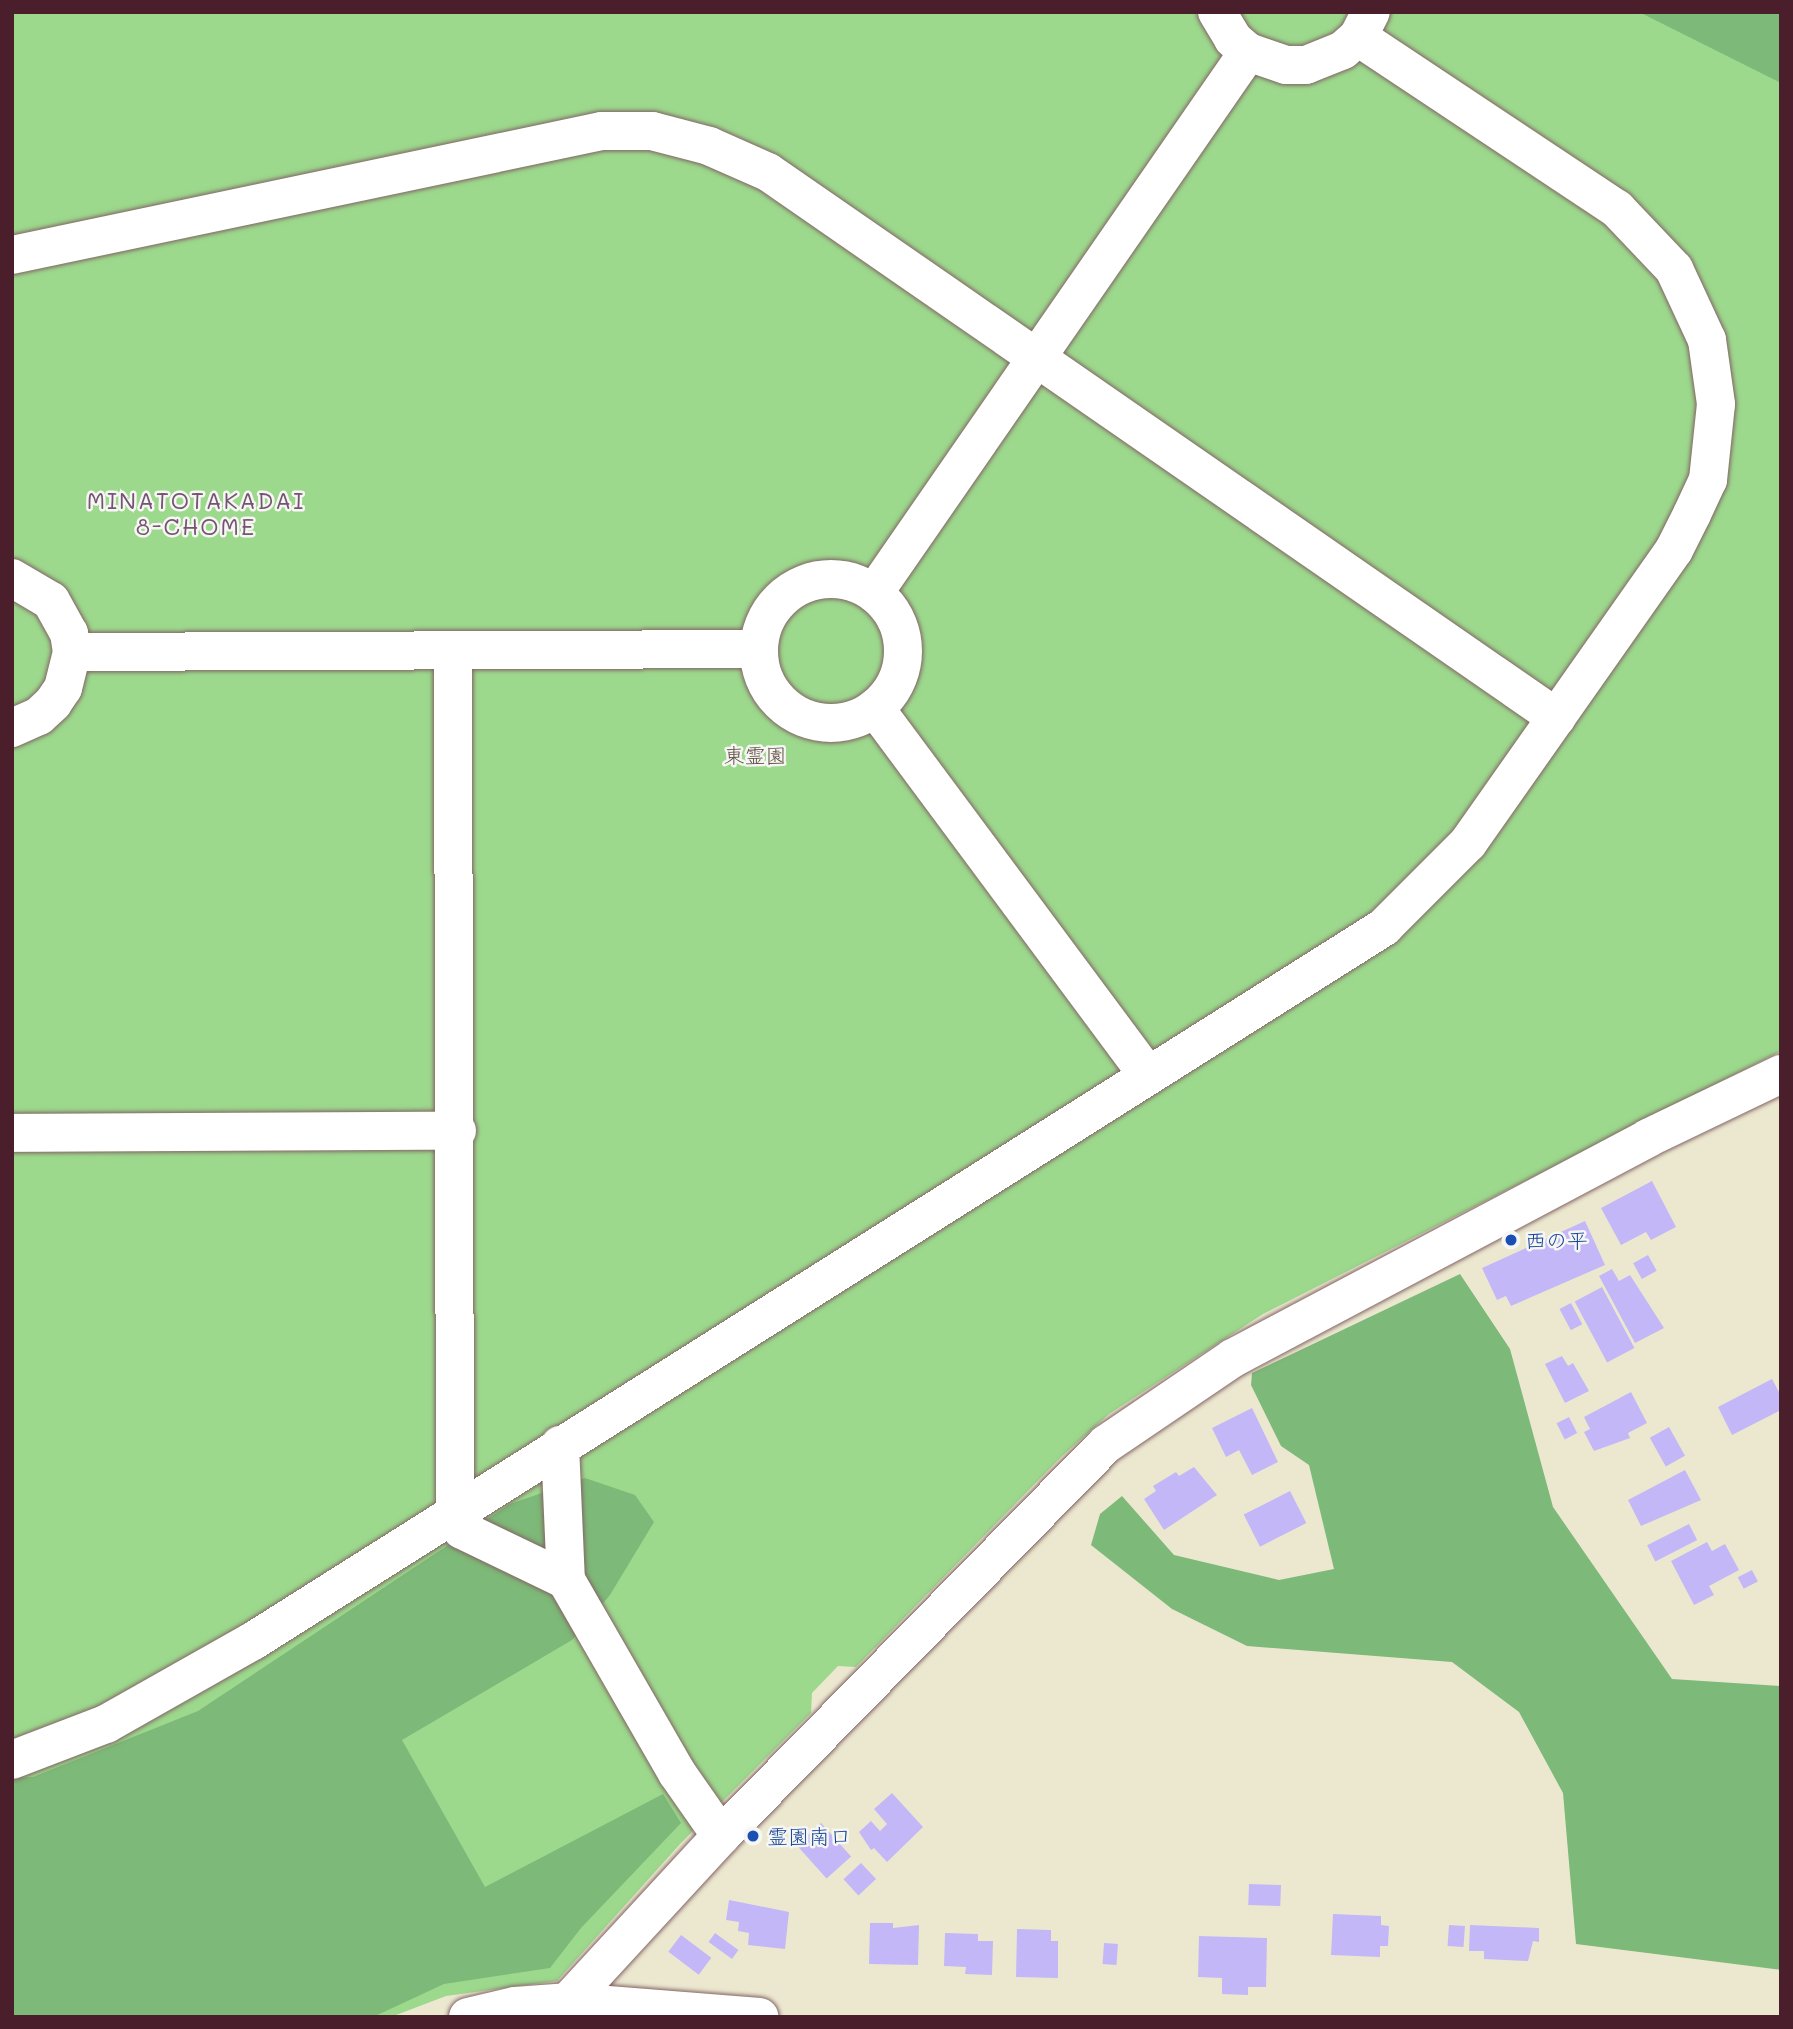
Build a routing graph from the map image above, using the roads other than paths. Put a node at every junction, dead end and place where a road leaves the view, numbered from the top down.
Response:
1 (1217, 12) edge
2 (1364, 24) edge
3 (1248, 52) junction
4 (12, 256) edge
5 (1035, 360) junction
6 (12, 578) edge
7 (874, 593) junction
8 (759, 649) junction
9 (453, 650) junction
10 (72, 652) junction
11 (875, 708) junction
12 (1557, 718) junction
13 (12, 728) edge
14 (1781, 1074) edge
15 (1148, 1075) junction
16 (457, 1131) junction
17 (12, 1133) edge
18 (560, 1445) junction
19 (455, 1513) junction
20 (566, 1580) junction
21 (12, 1760) edge
22 (721, 1836) junction
23 (562, 2009) edge
24 (468, 2017) edge
25 (759, 2017) edge

1 - 3 street
2 - 3 street
2 - 12 street
3 - 5 street
4 - 5 street
5 - 7 street
5 - 12 street
6 - 10 street
7 - 8 street
7 - 11 street
8 - 9 street
8 - 11 street
9 - 10 street
9 - 16 street
10 - 13 street
11 - 15 street
12 - 15 street
14 - 22 street
15 - 18 street
16 - 17 street
16 - 19 street
18 - 19 street
18 - 20 street
19 - 20 street
19 - 21 street
20 - 22 street
22 - 23 street
23 - 24 street
23 - 25 street

